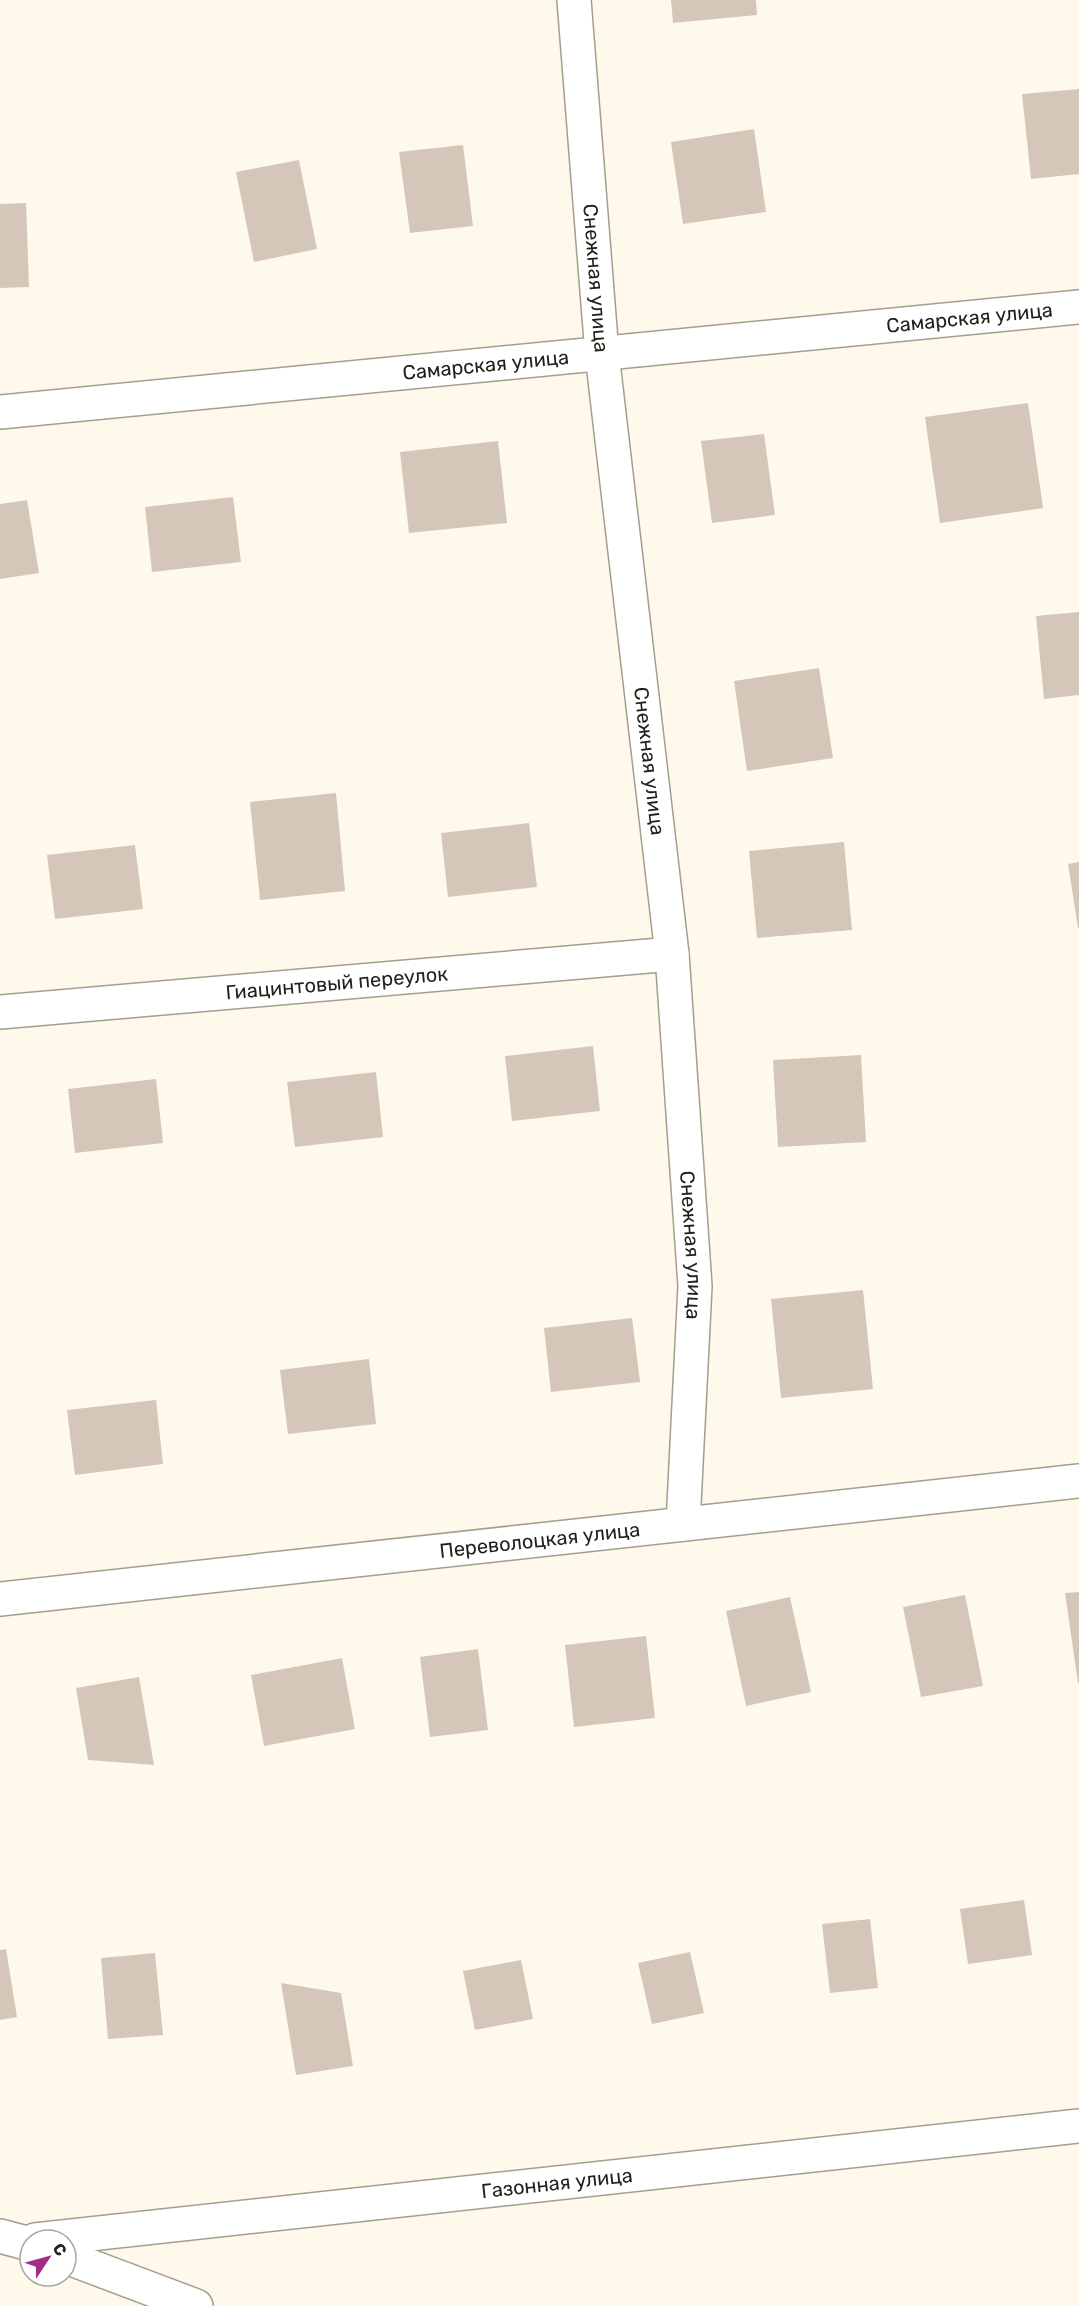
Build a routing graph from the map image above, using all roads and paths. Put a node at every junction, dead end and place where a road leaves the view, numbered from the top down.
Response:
1 (574, 0) edge
2 (1079, 307) edge
3 (602, 354) junction
4 (0, 412) edge
5 (672, 954) junction
6 (0, 1012) edge
7 (1079, 1481) edge
8 (683, 1524) junction
9 (0, 1599) edge
10 (1079, 2126) edge
11 (78, 2234) edge
12 (78, 2262) edge
13 (196, 2306) edge

1 - 3 street, Снежная улица
2 - 3 street, Самарская улица
3 - 4 street, Самарская улица
3 - 5 street, Снежная улица
5 - 6 street, Гиацинтовый переулок
5 - 8 street, Снежная улица
7 - 8 street, Переволоцкая улица
8 - 9 street, Переволоцкая улица
10 - 11 street, Газонная улица
12 - 13 street

